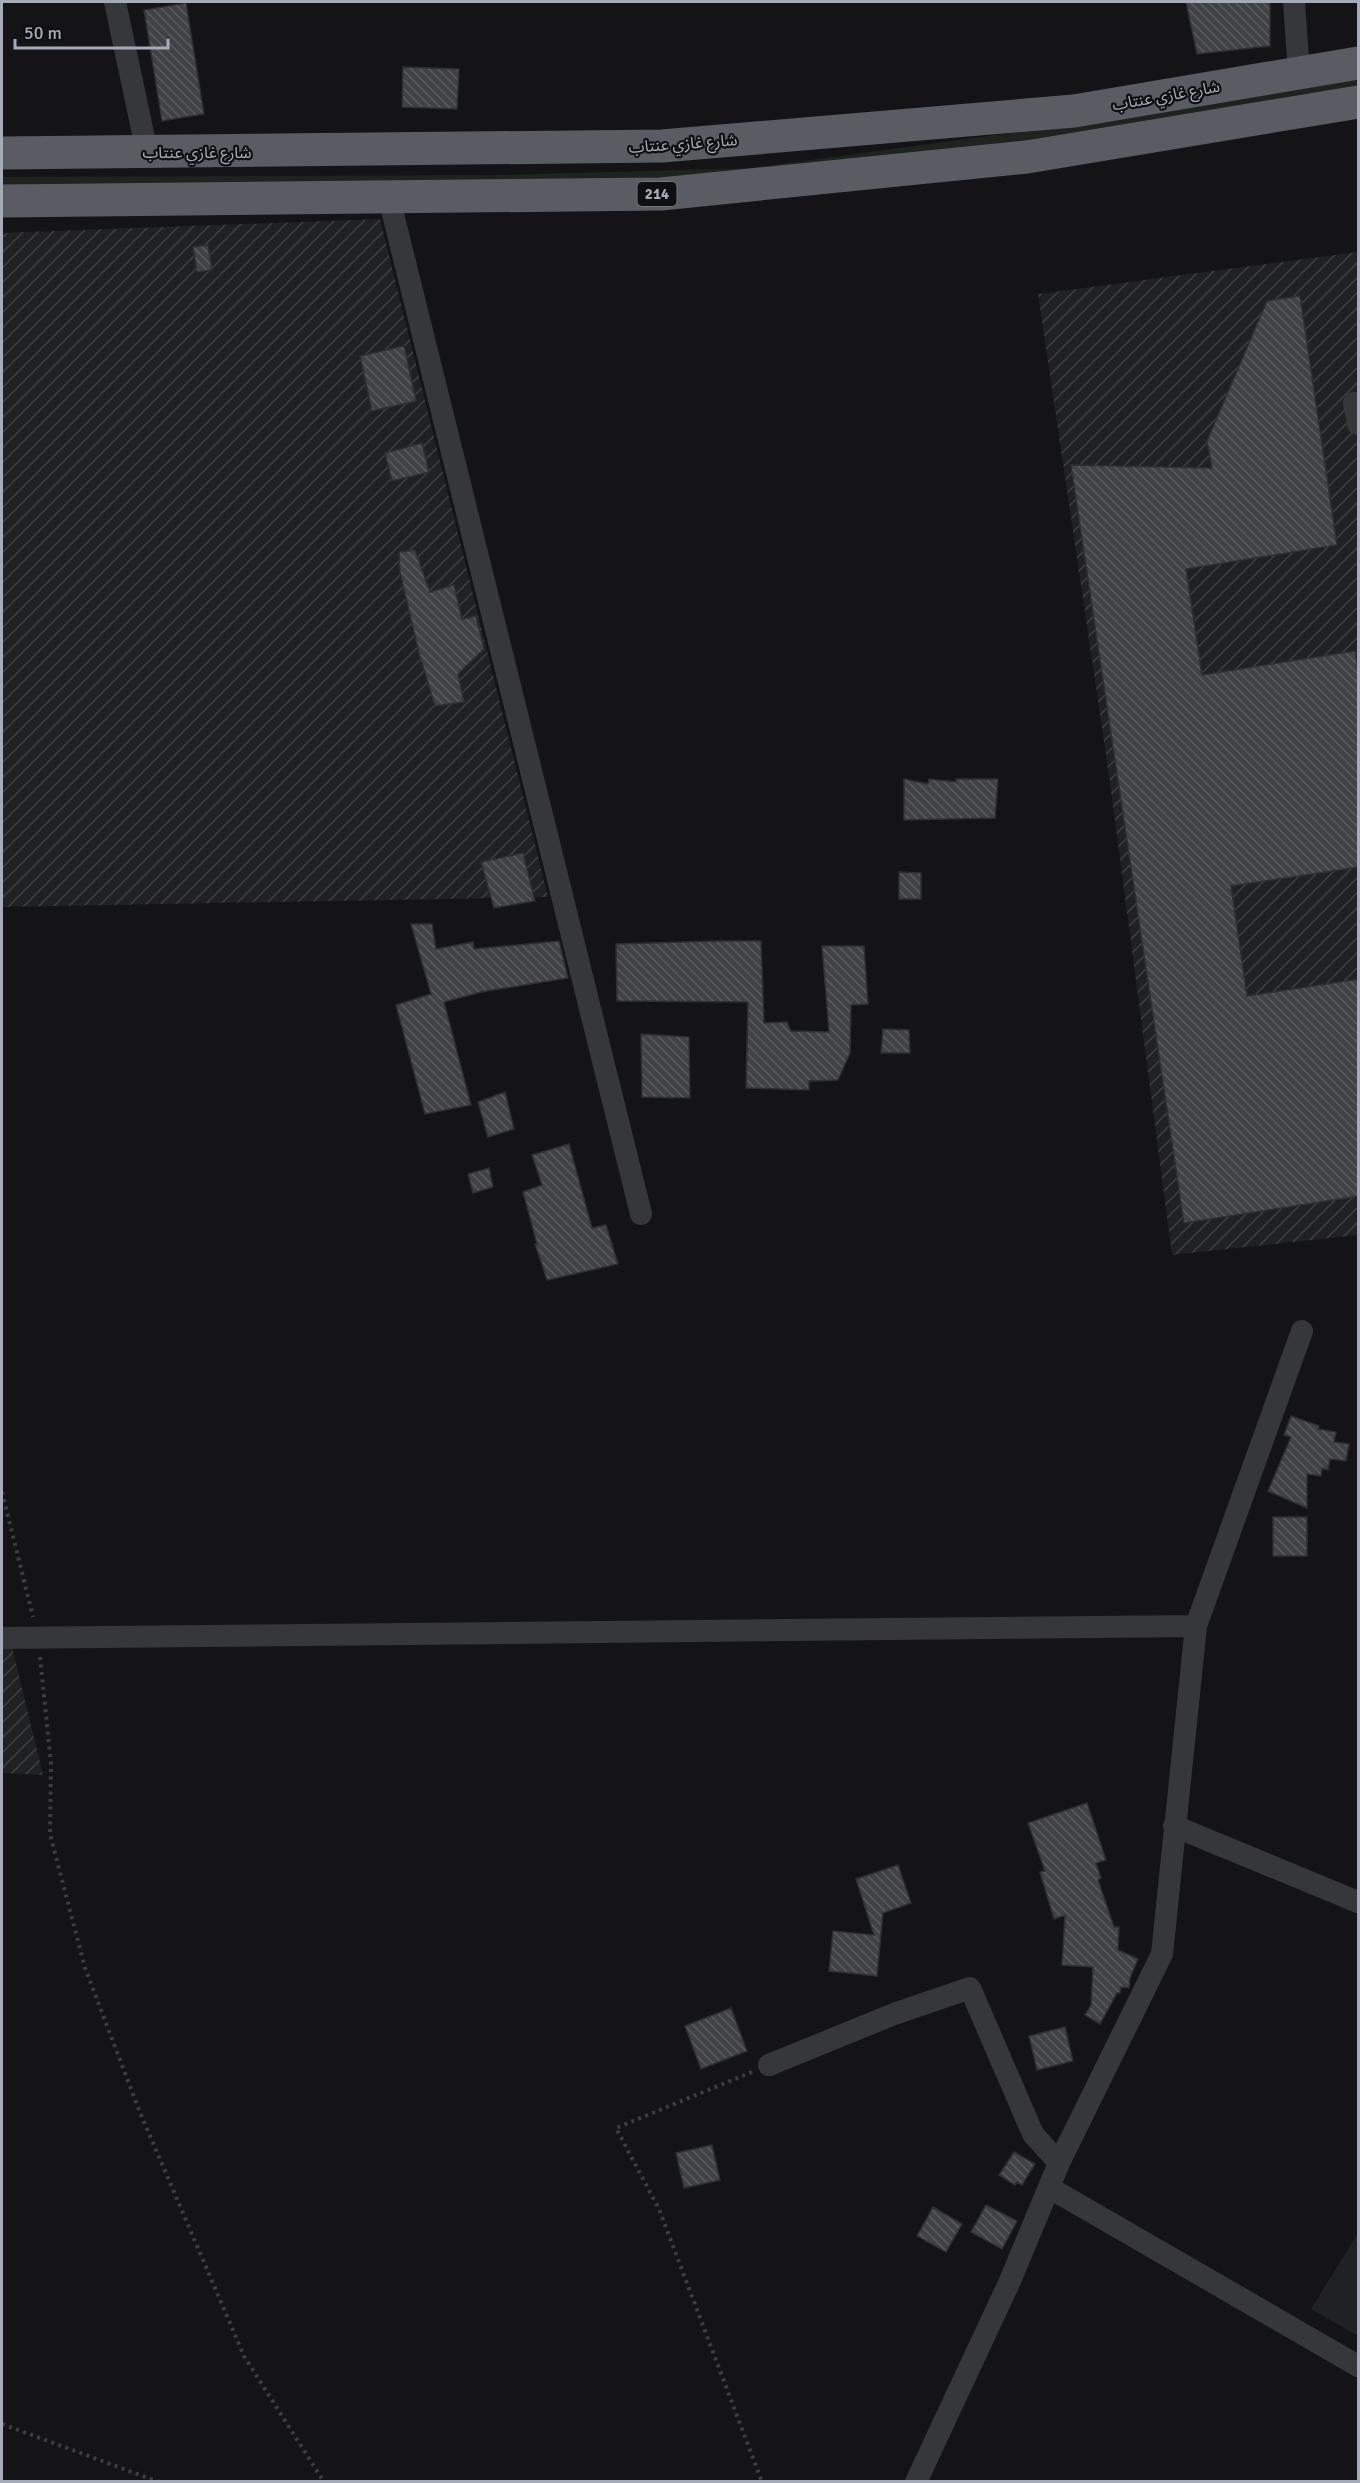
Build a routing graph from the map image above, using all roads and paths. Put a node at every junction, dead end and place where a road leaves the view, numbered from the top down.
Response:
1 (114, 2) edge
2 (1294, 2) edge
3 (1359, 63) edge
4 (1299, 73) junction
5 (1359, 102) edge
6 (147, 152) junction
7 (2, 153) edge
8 (389, 198) junction
9 (2, 201) edge
10 (1359, 403) edge
11 (1359, 424) edge
12 (641, 1214) dead end
13 (1302, 1331) dead end
14 (2, 1492) edge
15 (1196, 1626) junction
16 (2, 1638) edge
17 (38, 1638) junction
18 (1174, 1826) junction
19 (1359, 1902) edge
20 (769, 2065) joint
21 (1059, 2163) junction
22 (1050, 2188) junction
23 (1359, 2366) edge
24 (2, 2424) edge
25 (159, 2481) edge
26 (324, 2481) edge
27 (762, 2481) edge
28 (916, 2481) edge

1 - 6 street
2 - 4 street
3 - 4 highway, شارع غازي عنتاب
4 - 6 highway, شارع غازي عنتاب
5 - 8 highway, 214
6 - 7 highway, شارع غازي عنتاب
8 - 9 highway, 214
8 - 12 street
10 - 11 street
13 - 15 street
14 - 17 path
15 - 17 street
15 - 18 street
16 - 17 street
17 - 26 path
18 - 19 street
18 - 21 street
20 - 21 street
20 - 27 path
21 - 22 street
22 - 23 street
22 - 28 street
24 - 25 path

